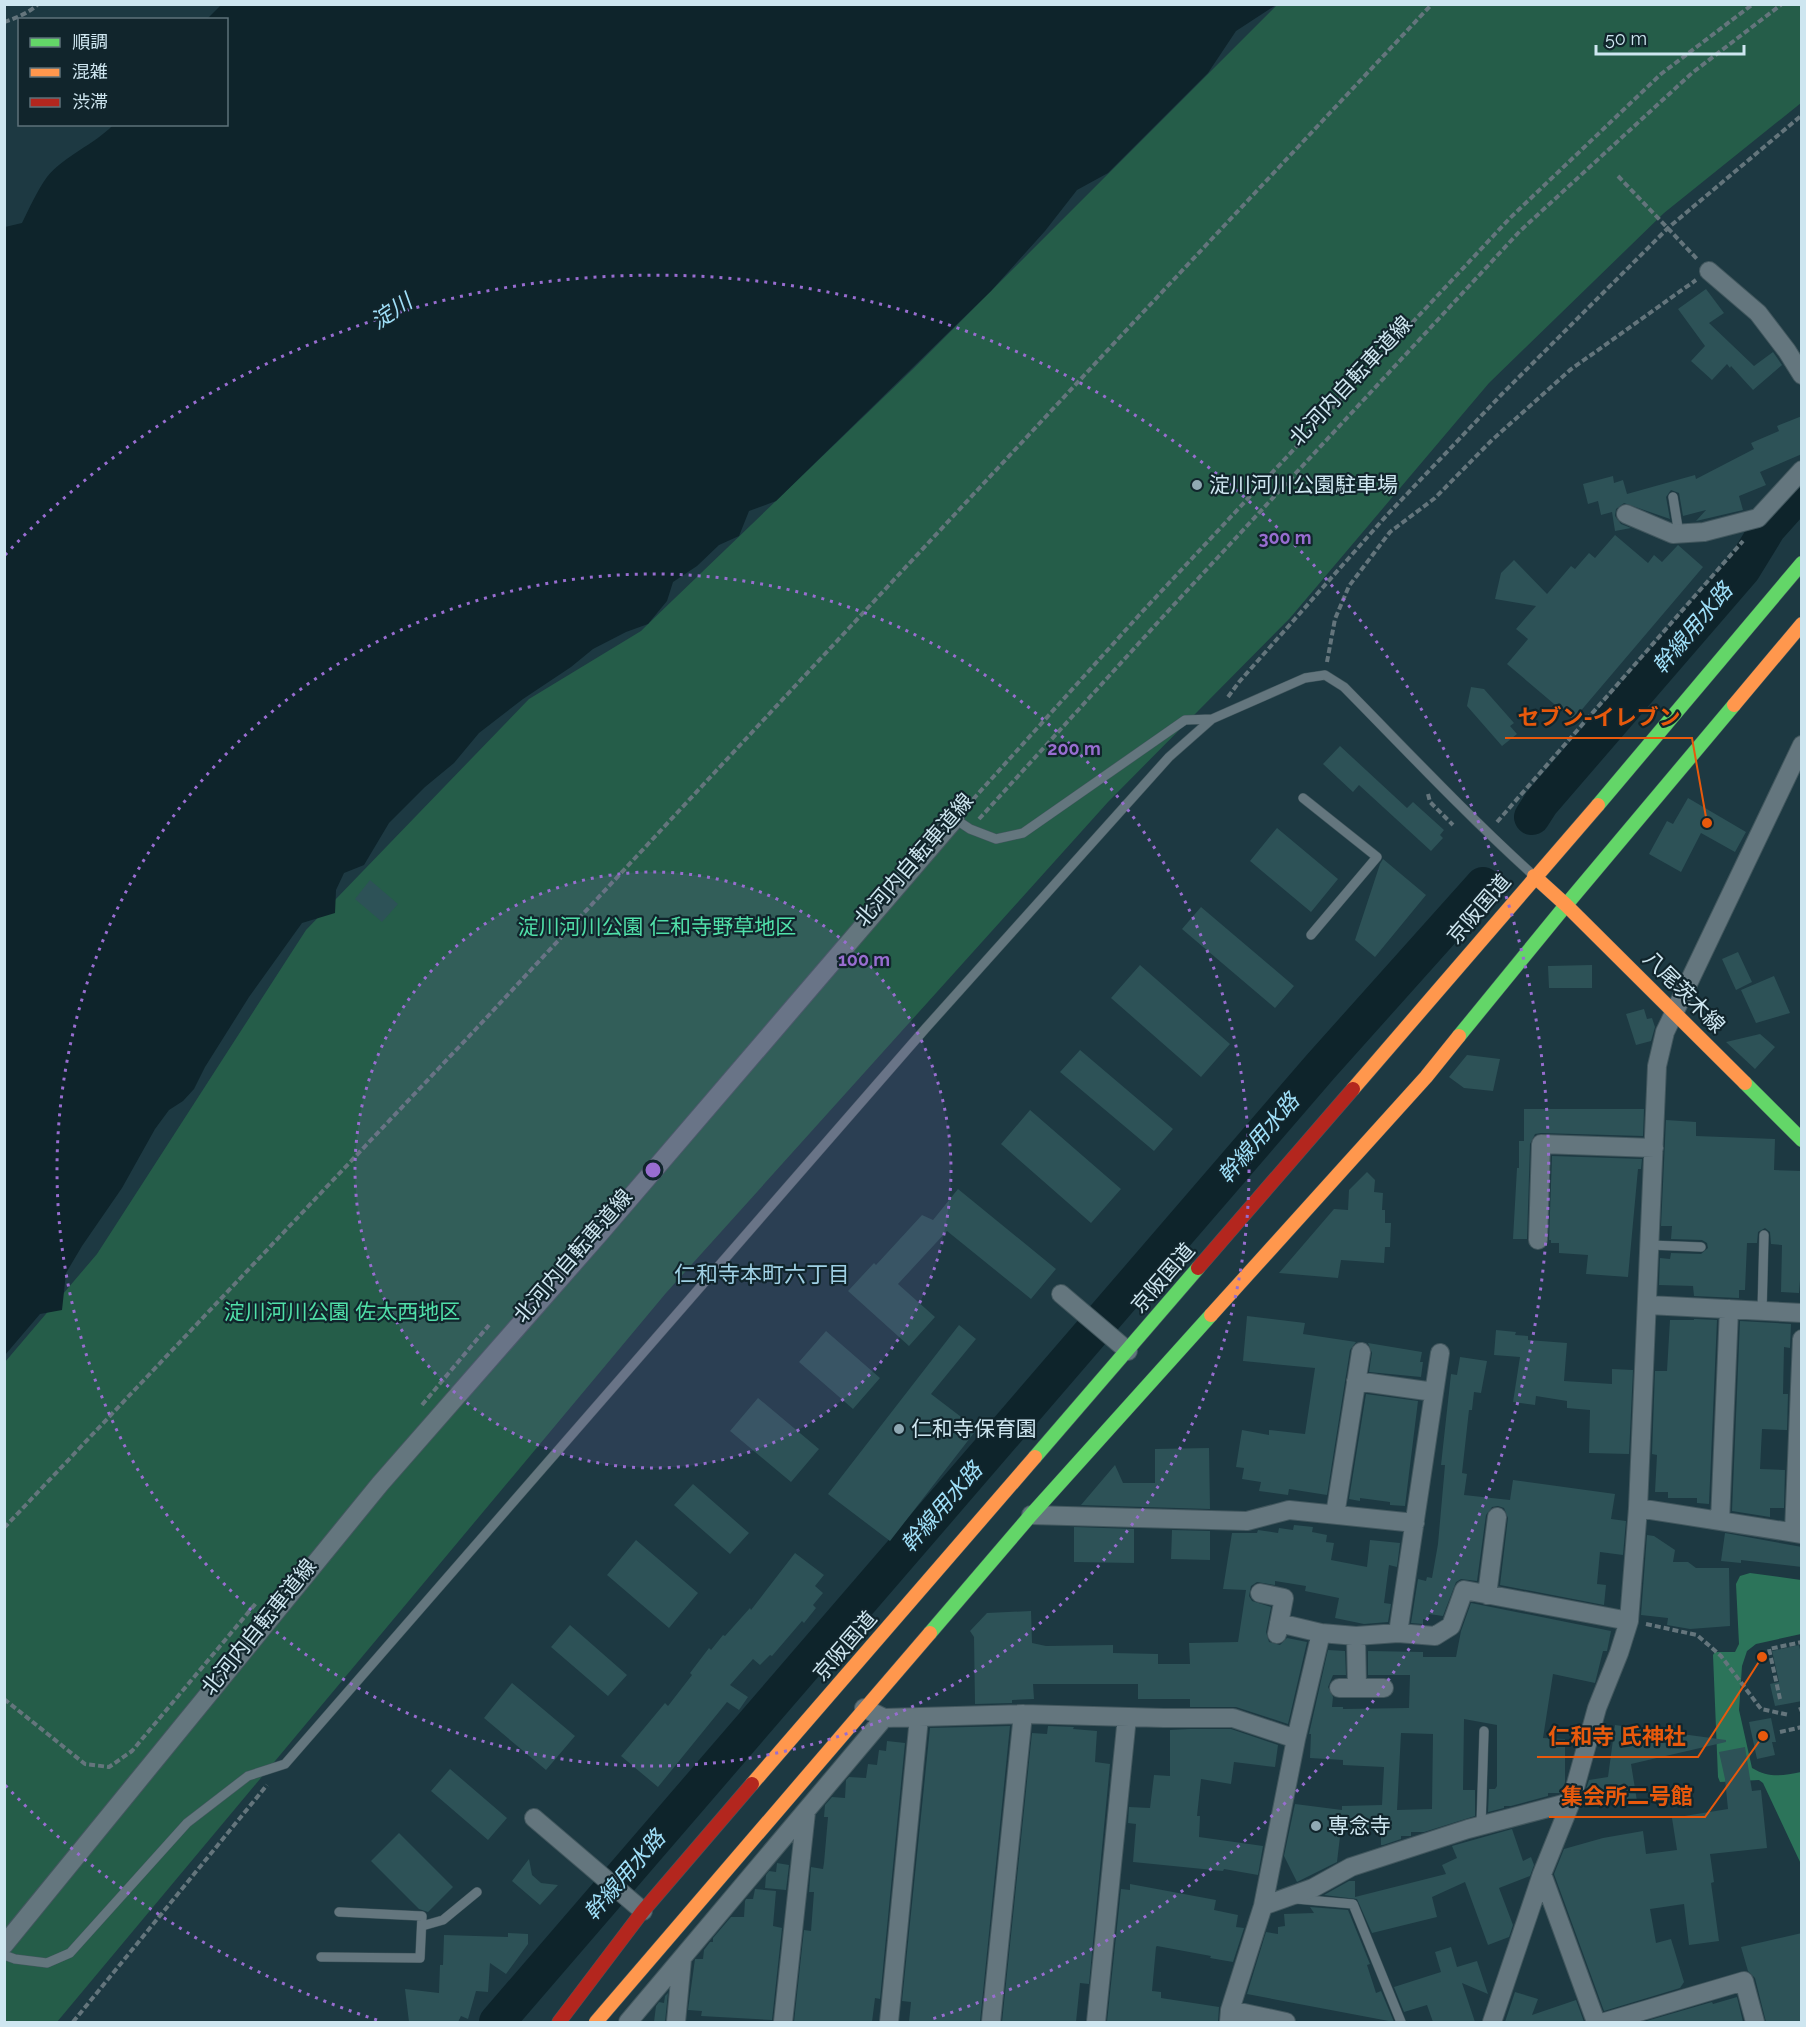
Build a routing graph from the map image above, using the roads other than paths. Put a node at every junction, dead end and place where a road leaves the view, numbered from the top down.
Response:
1 (1709, 271) road end
2 (1802, 375) edge
3 (1802, 470) edge
4 (1673, 497) dead end
5 (1626, 514) dead end
6 (1679, 534) junction
7 (1802, 563) edge
8 (1802, 624) edge
9 (1212, 719) junction
10 (1802, 745) edge
11 (1303, 798) dead end
12 (962, 824) joint
13 (1534, 876) junction
14 (1566, 905) junction
15 (1311, 935) dead end
16 (1675, 1013) junction
17 (1802, 1140) edge
18 (1654, 1148) junction
19 (1764, 1235) dead end
20 (1538, 1240) dead end
21 (1650, 1245) junction
22 (1701, 1246) dead end
23 (1060, 1294) dead end
24 (1648, 1305) junction
25 (1729, 1309) junction
26 (1762, 1311) junction
27 (1802, 1313) edge
28 (1802, 1339) edge
29 (1128, 1351) junction
30 (1361, 1352) dead end
31 (1440, 1353) dead end
32 (1356, 1381) junction
33 (1434, 1392) junction
34 (1638, 1508) junction
35 (1030, 1515) junction
36 (1335, 1515) junction
37 (1497, 1517) dead end
38 (1720, 1521) junction
39 (1415, 1523) junction
40 (1798, 1533) edge
41 (1260, 1593) dead end
42 (1487, 1595) junction
43 (1629, 1621) junction
44 (1321, 1633) junction
45 (1398, 1633) junction
46 (1356, 1636) junction
47 (1384, 1688) dead end
48 (864, 1708) junction
49 (1023, 1714) junction
50 (1127, 1717) junction
51 (884, 1718) junction
52 (919, 1718) junction
53 (1484, 1731) dead end
54 (1296, 1739) junction
55 (1571, 1802) junction
56 (806, 1812) junction
57 (534, 1818) dead end
58 (1481, 1825) junction
59 (1542, 1874) junction
60 (477, 1892) dead end
61 (1285, 1898) junction
62 (1263, 1906) junction
63 (644, 1911) junction
64 (339, 1912) dead end
65 (422, 1926) junction
66 (4, 1945) edge
67 (4, 1955) edge
68 (321, 1957) dead end
69 (682, 1959) junction
70 (1230, 2016) edge
71 (559, 2022) edge
72 (596, 2022) edge
73 (628, 2022) edge
74 (676, 2022) edge
75 (783, 2022) edge
76 (889, 2022) edge
77 (991, 2022) edge
78 (1096, 2022) edge
79 (1286, 2022) edge
80 (1401, 2022) edge
81 (1492, 2022) edge
82 (1596, 2022) edge
83 (1605, 2022) edge
84 (1755, 2022) edge

1 - 2 street
3 - 6 street
4 - 6 lane
5 - 6 street
7 - 13 main road, 京阪国道
8 - 14 main road
9 - 12 lane
9 - 13 lane
9 - 67 lane
10 - 16 street
11 - 15 lane
12 - 66 street, 北河内自転車道線
13 - 14 main road, 八尾茨木線
13 - 29 main road, 京阪国道
14 - 16 main road, 八尾茨木線
14 - 35 main road
16 - 17 main road, 八尾茨木線
16 - 18 street
18 - 20 street
18 - 21 street
19 - 26 lane
21 - 22 lane
21 - 24 street
23 - 29 street
24 - 25 street
24 - 34 street
25 - 26 street
25 - 38 street
26 - 27 street
28 - 40 street
29 - 63 main road, 京阪国道
30 - 32 street
31 - 33 street
32 - 33 street
32 - 36 street
33 - 39 street
34 - 38 street
34 - 43 street
35 - 36 street
35 - 48 main road
36 - 39 street
37 - 42 street
38 - 40 street
39 - 45 street
41 - 44 street
42 - 43 street
42 - 45 street
43 - 55 street
44 - 46 street
44 - 54 street
45 - 46 street
46 - 47 street
48 - 51 street
48 - 72 main road
49 - 50 street
49 - 52 street
49 - 77 street
50 - 54 street
50 - 78 street
51 - 52 street
51 - 56 street
52 - 76 street
53 - 58 lane
54 - 62 street
55 - 58 street
55 - 59 street
56 - 69 street
56 - 75 street
57 - 63 street
58 - 61 street
59 - 81 street
59 - 82 street
60 - 65 lane
61 - 62 street
61 - 80 lane
62 - 70 street
63 - 71 main road, 京阪国道
64 - 65 lane
65 - 68 lane
69 - 73 street
69 - 74 street
70 - 79 street
83 - 84 street

